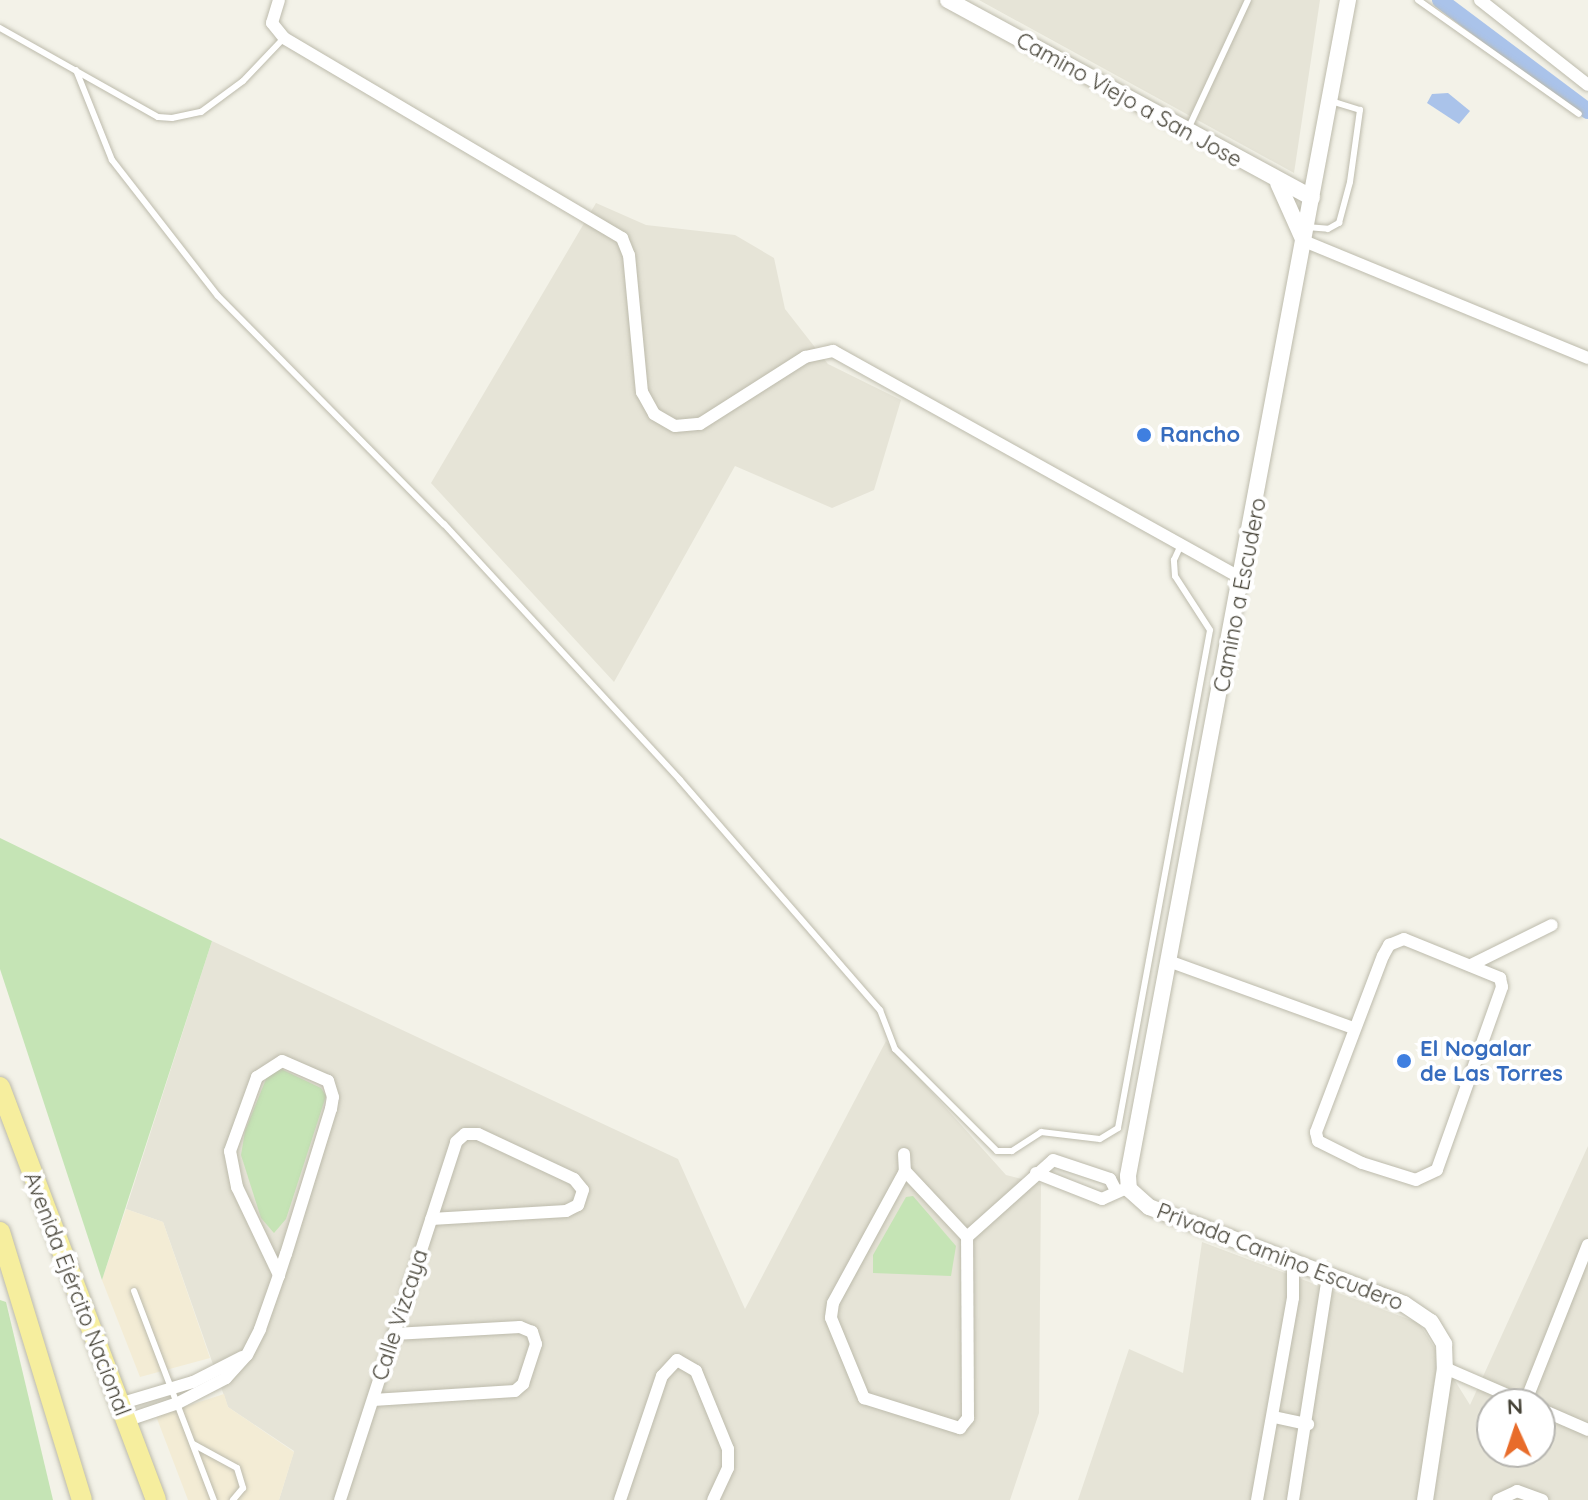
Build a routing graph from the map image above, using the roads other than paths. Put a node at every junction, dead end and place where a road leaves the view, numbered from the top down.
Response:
1 (279, 0) edge
2 (948, 0) edge
3 (1248, 0) edge
4 (1348, 0) edge
5 (1418, 0) edge
6 (1480, 0) edge
7 (0, 28) edge
8 (284, 38) junction
9 (76, 70) junction
10 (1588, 85) edge
11 (1328, 100) junction
12 (1579, 114) dead end
13 (1187, 132) junction
14 (1278, 183) junction
15 (1312, 198) junction
16 (1306, 234) junction
17 (1588, 358) edge
18 (1181, 545) junction
19 (1243, 579) junction
20 (1552, 925) dead end
21 (1171, 962) junction
22 (1471, 965) junction
23 (1353, 1028) junction
24 (0, 1087) edge
25 (904, 1154) dead end
26 (905, 1171) junction
27 (1036, 1173) junction
28 (1122, 1190) junction
29 (431, 1219) junction
30 (967, 1237) junction
31 (1, 1238) edge
32 (1588, 1245) edge
33 (1293, 1263) junction
34 (279, 1275) junction
35 (1328, 1276) junction
36 (134, 1291) dead end
37 (394, 1334) junction
38 (247, 1355) junction
39 (1445, 1368) junction
40 (1492, 1388) edge
41 (1533, 1388) edge
42 (172, 1389) junction
43 (373, 1400) junction
44 (178, 1403) junction
45 (122, 1413) junction
46 (1556, 1416) edge
47 (1274, 1417) junction
48 (1308, 1424) junction
49 (1588, 1430) edge
50 (193, 1444) junction
51 (82, 1500) edge
52 (156, 1500) edge
53 (214, 1500) edge
54 (233, 1500) edge
55 (340, 1500) edge
56 (620, 1500) edge
57 (713, 1500) edge
58 (1257, 1500) edge
59 (1293, 1500) edge
60 (1425, 1500) edge
61 (1498, 1500) edge
62 (1542, 1500) edge

1 - 8 street
2 - 13 street, Camino Viejo a San Jose
3 - 13 lane
4 - 11 street, Camino a Escudero
5 - 12 lane
6 - 10 street
7 - 9 lane
8 - 9 lane
8 - 18 street
9 - 18 lane
11 - 15 street, Camino a Escudero
11 - 16 lane
13 - 14 street, Camino Viejo a San Jose
14 - 15 street, Camino Viejo a San Jose
14 - 16 street
15 - 16 street, Camino a Escudero
16 - 17 street
16 - 19 street, Camino a Escudero
18 - 19 street
19 - 21 street, Camino a Escudero
20 - 22 street
21 - 23 street
21 - 28 street, Camino a Escudero
22 - 23 street
22 - 23 street
24 - 45 main road, Avenida Ejército Nacional
25 - 26 street
26 - 30 street
26 - 30 street
27 - 28 street
27 - 28 street
27 - 30 street
28 - 33 street, Privada Camino Escudero
29 - 29 street, Calle Vizcaya
29 - 37 street, Calle Vizcaya
31 - 51 main road
32 - 41 street
33 - 35 street, Privada Camino Escudero
33 - 47 street
34 - 34 street
34 - 38 street
35 - 39 street, Privada Camino Escudero
35 - 48 street
36 - 42 lane
37 - 43 street, Calle Vizcaya
37 - 43 street
38 - 42 street
38 - 44 street
39 - 40 street
39 - 60 street
42 - 44 lane
42 - 45 street
43 - 55 street, Calle Vizcaya
44 - 45 street
44 - 50 lane
45 - 52 main road, Avenida Ejército Nacional
46 - 49 street
47 - 48 street
47 - 58 street
48 - 59 street
50 - 53 lane
50 - 54 lane
56 - 57 street
61 - 62 street

